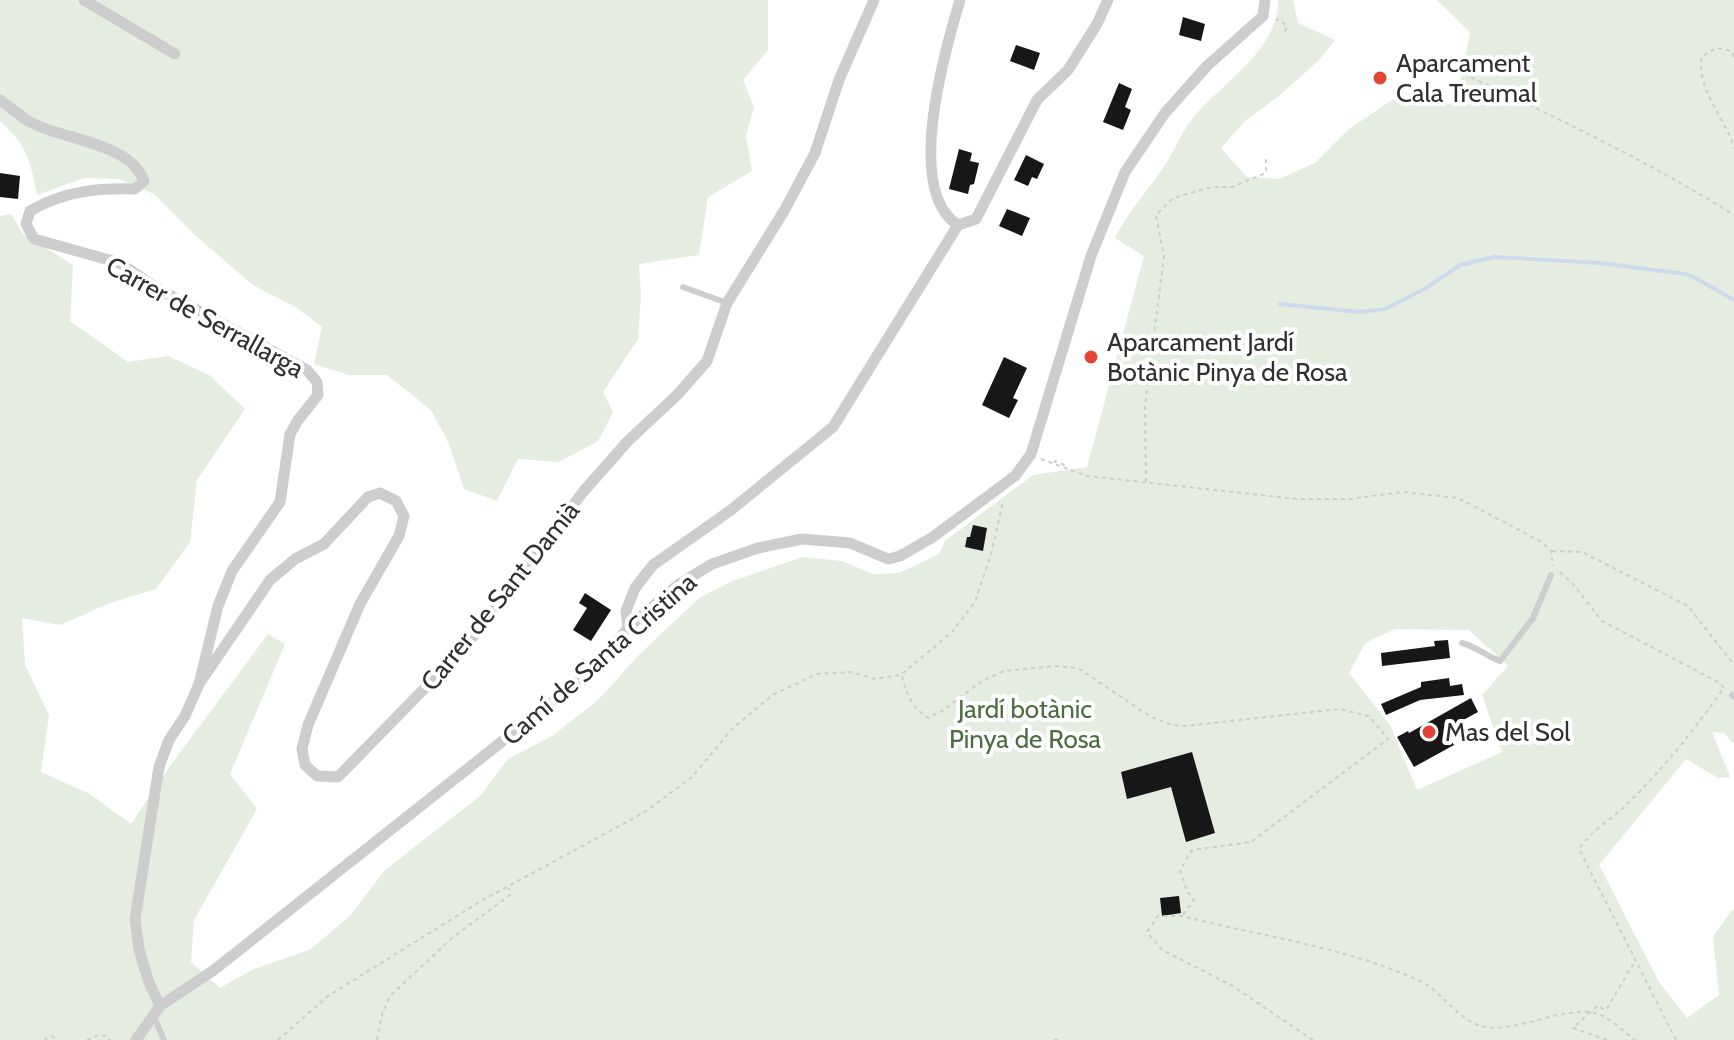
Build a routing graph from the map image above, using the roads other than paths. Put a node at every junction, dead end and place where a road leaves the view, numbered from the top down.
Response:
1 (84, 0) edge
2 (874, 0) edge
3 (960, 0) edge
4 (1108, 0) edge
5 (1265, 0) edge
6 (175, 54) dead end
7 (0, 100) edge
8 (958, 225) junction
9 (683, 287) dead end
10 (727, 303) junction
11 (1551, 575) road end
12 (628, 628) junction
13 (1462, 643) dead end
14 (199, 684) junction
15 (157, 1011) junction
16 (136, 1040) edge
17 (164, 1040) edge

1 - 6 street
2 - 10 street
3 - 8 street
4 - 8 street
5 - 12 street, Camí de Santa Cristina
7 - 14 street, Carrer de Serrallarga
8 - 12 street
9 - 10 lane
10 - 14 street, Carrer de Sant Damià
11 - 13 lane
12 - 15 street, Camí de Santa Cristina
14 - 15 street, Carrer de Serrallarga
15 - 16 street, Camí de Santa Cristina
15 - 17 lane

